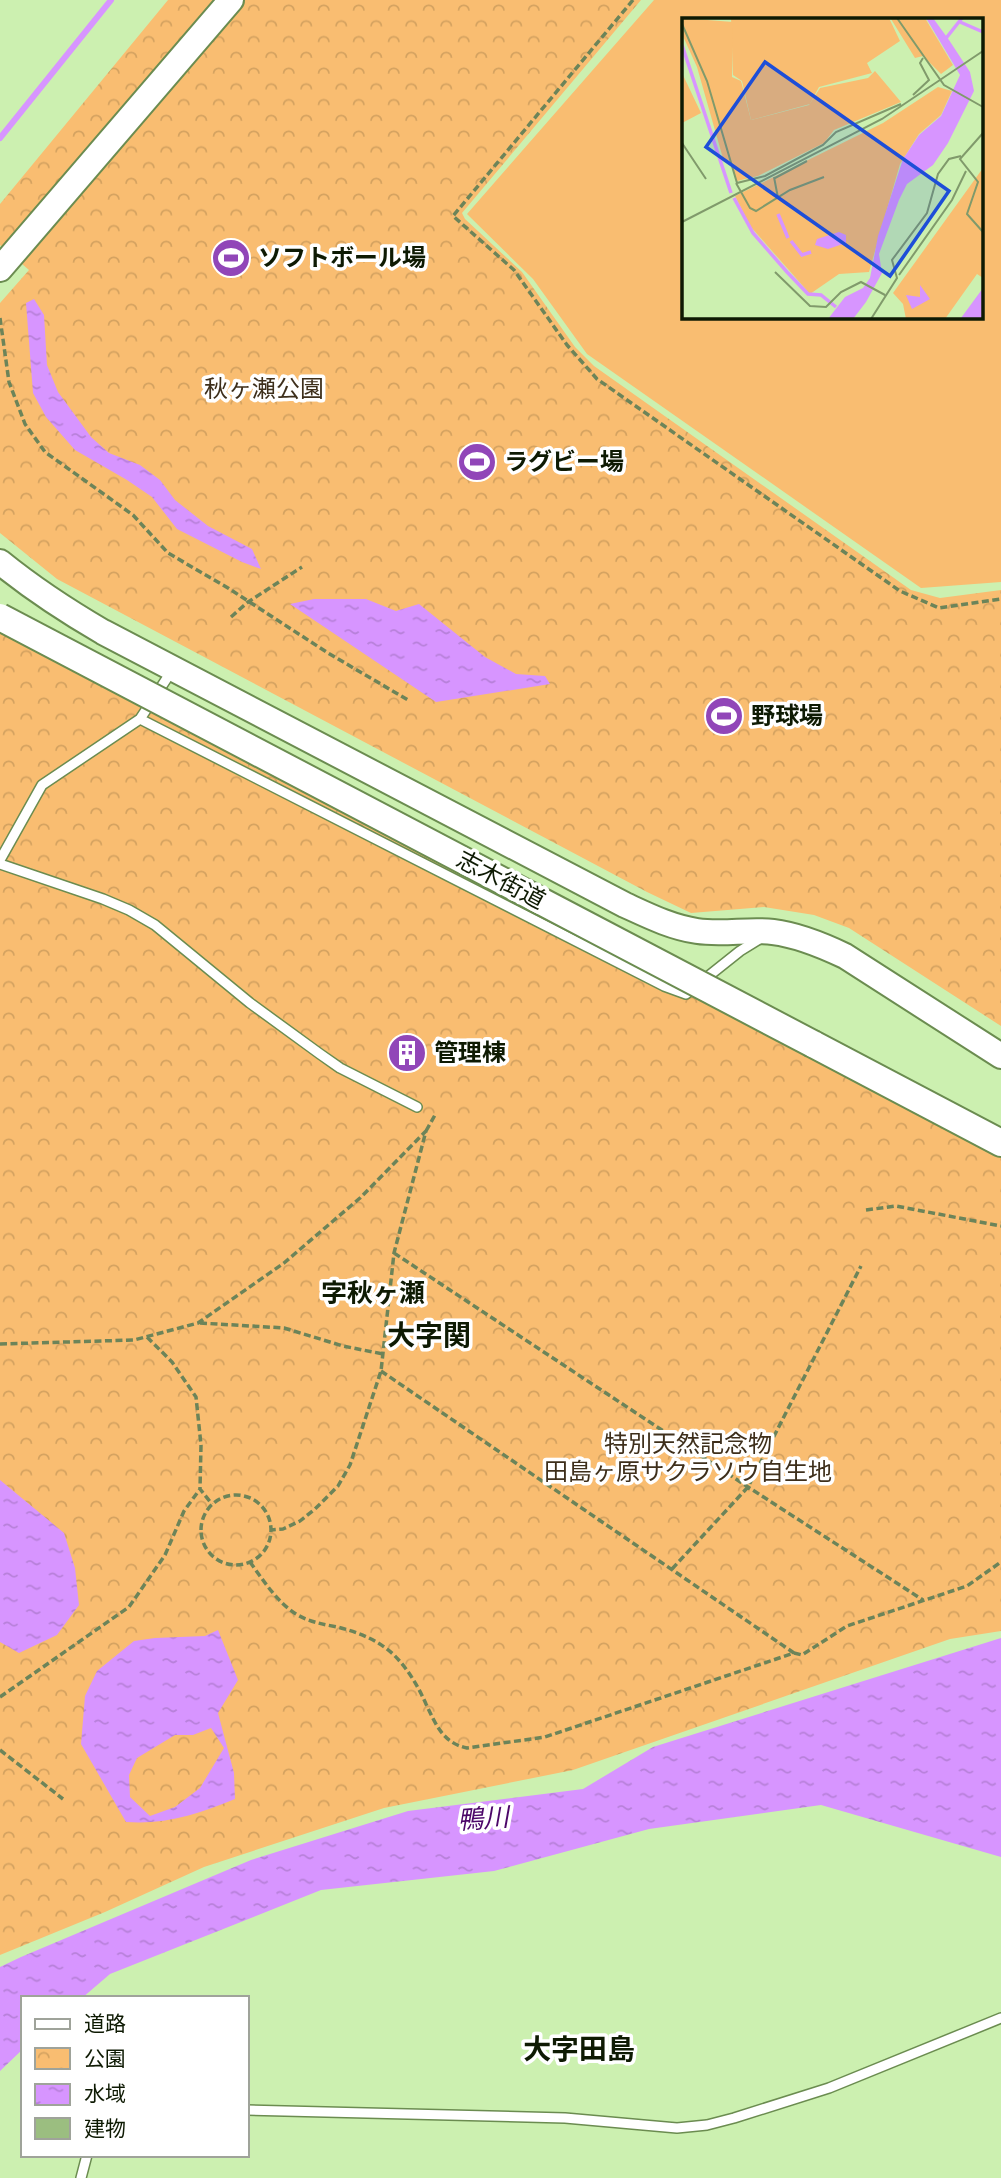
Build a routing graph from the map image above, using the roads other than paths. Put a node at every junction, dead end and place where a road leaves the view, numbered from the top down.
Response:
1 (231, 0) edge
2 (0, 269) edge
3 (0, 562) edge
4 (0, 617) edge
5 (173, 669) junction
6 (140, 719) junction
7 (0, 862) edge
8 (771, 932) junction
9 (1001, 1056) edge
10 (417, 1107) dead end
11 (1001, 1143) edge
12 (1001, 2018) edge
13 (248, 2110) edge
14 (86, 2157) edge
15 (80, 2178) edge

1 - 2 street
3 - 5 street
4 - 11 main road, 志木街道, bridge
5 - 6 lane
5 - 8 street
6 - 7 lane
6 - 8 lane
7 - 10 lane
8 - 9 street
12 - 13 lane
14 - 15 lane

